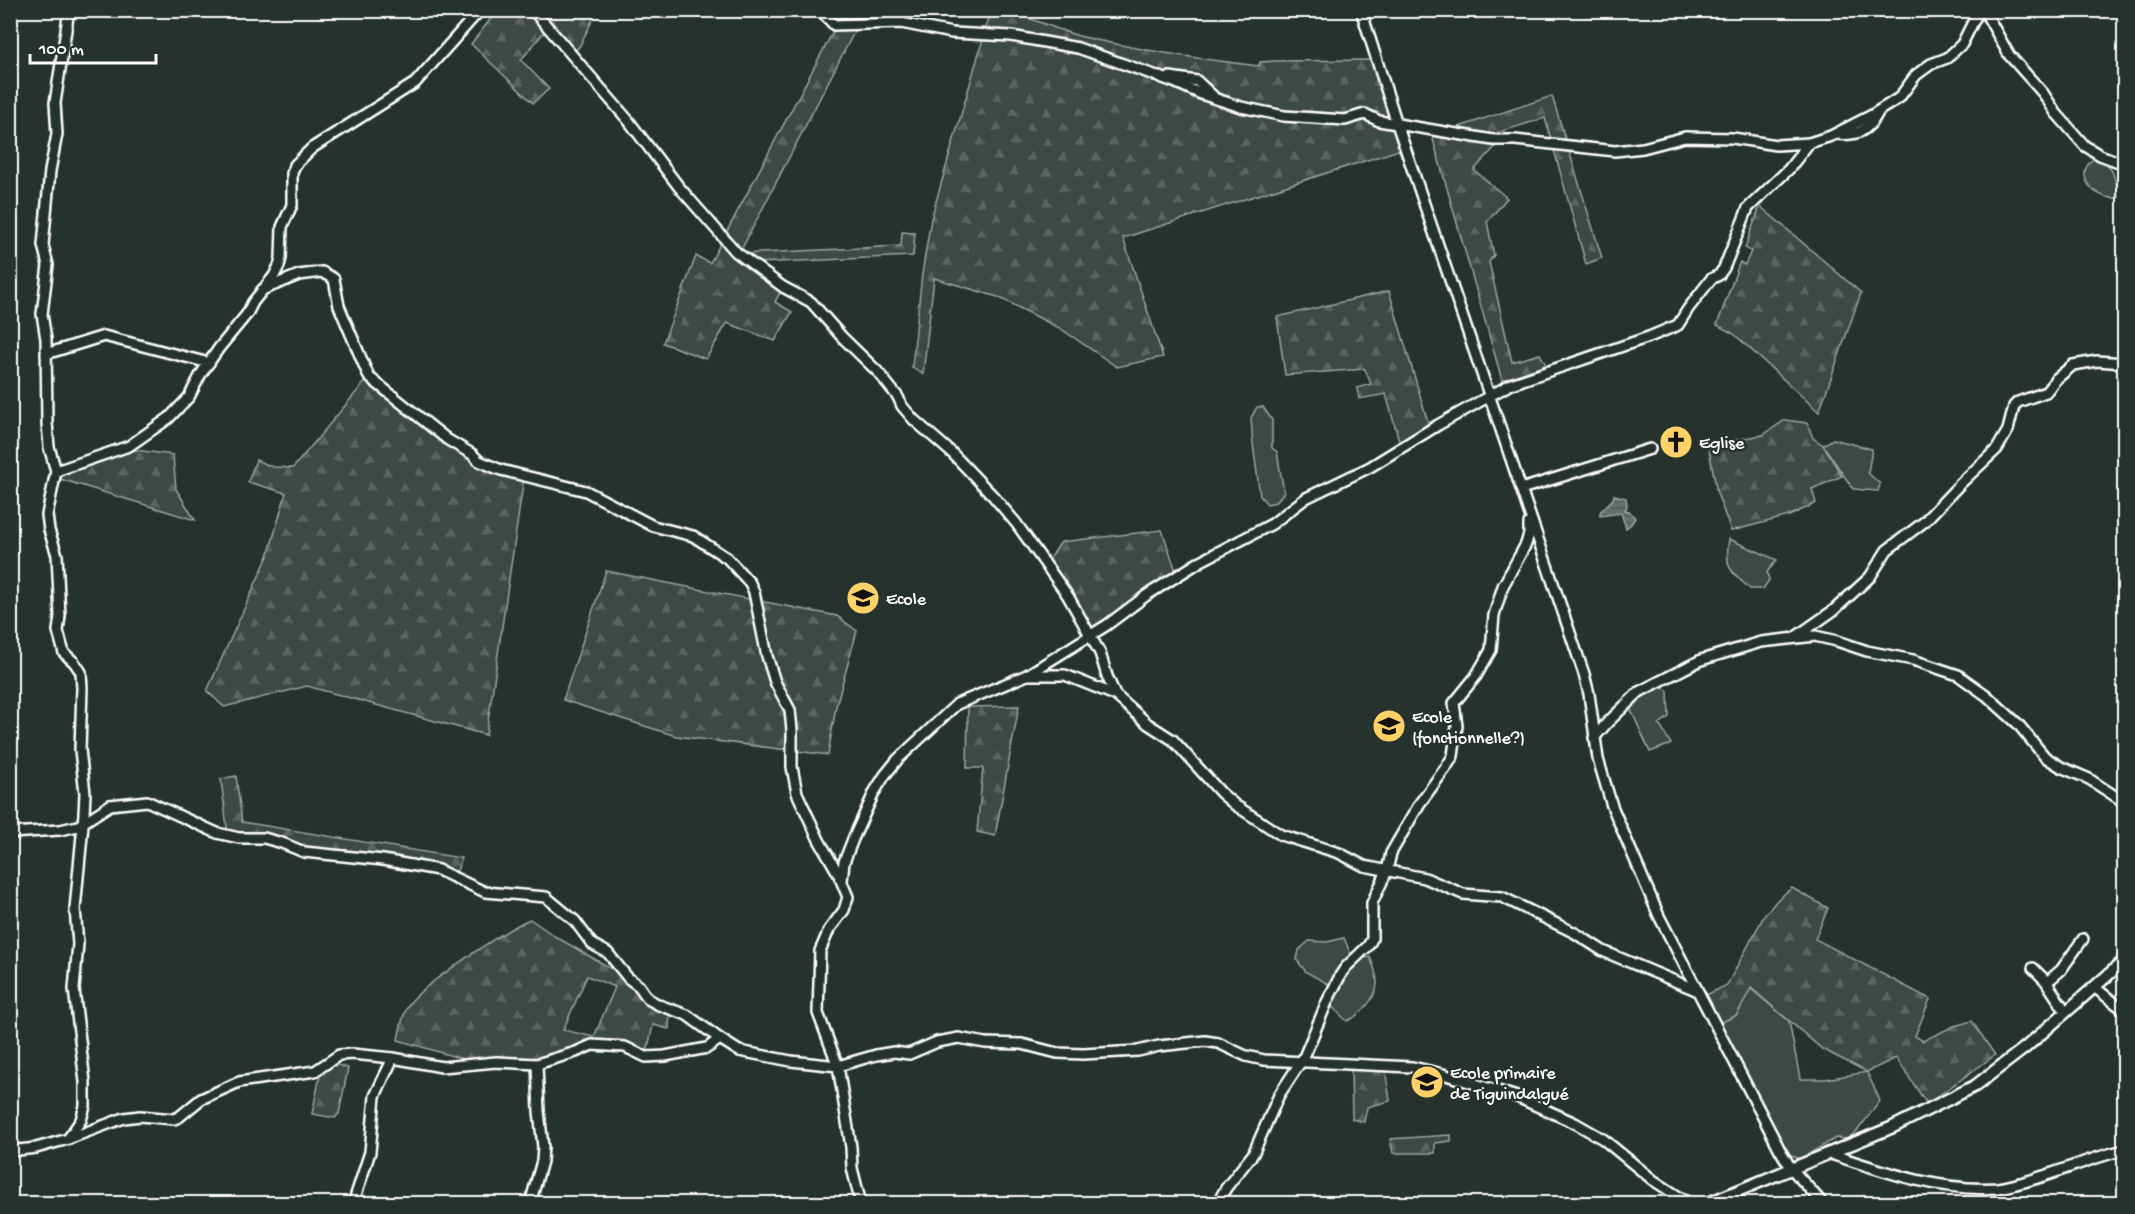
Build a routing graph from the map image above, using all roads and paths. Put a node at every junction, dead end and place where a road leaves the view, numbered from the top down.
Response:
1 (69, 10) edge
2 (480, 10) edge
3 (532, 10) edge
4 (820, 10) edge
5 (1361, 10) edge
6 (1979, 10) edge
7 (1984, 10) edge
8 (1397, 124) junction
9 (1809, 143) junction
10 (2124, 164) edge
11 (262, 290) junction
12 (46, 354) junction
13 (208, 363) junction
14 (2124, 363) edge
15 (1490, 395) junction
16 (1650, 449) dead end
17 (56, 471) junction
18 (1521, 489) junction
19 (1529, 512) junction
20 (1089, 636) junction
21 (1795, 637) junction
22 (1027, 675) junction
23 (1115, 695) junction
24 (1594, 738) junction
25 (2124, 802) edge
26 (84, 822) junction
27 (10, 833) edge
28 (1387, 871) junction
29 (842, 883) junction
30 (2083, 939) dead end
31 (2124, 961) edge
32 (2033, 968) dead end
33 (2047, 982) junction
34 (2094, 987) junction
35 (1696, 990) junction
36 (2124, 1010) edge
37 (2066, 1012) junction
38 (720, 1039) junction
39 (393, 1058) junction
40 (1301, 1062) junction
41 (537, 1064) junction
42 (838, 1066) junction
43 (68, 1140) junction
44 (2124, 1150) edge
45 (10, 1151) edge
46 (1828, 1153) junction
47 (1791, 1168) junction
48 (353, 1203) edge
49 (530, 1203) edge
50 (861, 1203) edge
51 (1217, 1203) edge
52 (1690, 1203) edge
53 (1706, 1203) edge
54 (1823, 1203) edge

1 - 12 street
2 - 11 street
3 - 20 street
4 - 8 street
5 - 8 street
6 - 9 street
7 - 10 street
8 - 9 street
8 - 15 street
9 - 15 street
11 - 13 street
11 - 29 street
12 - 13 street
12 - 17 street
13 - 17 street
14 - 21 street
15 - 18 street
15 - 20 street
16 - 18 street
17 - 26 street
18 - 19 street
19 - 24 street
19 - 28 street
20 - 22 street
20 - 23 street
21 - 24 street
21 - 25 street
22 - 23 street
22 - 29 street
23 - 28 street
24 - 35 street
26 - 27 street
26 - 38 street
26 - 43 street
28 - 35 street
28 - 40 street
29 - 42 street
30 - 33 street
31 - 34 street
32 - 33 street
33 - 37 street
34 - 36 street
34 - 37 street
35 - 47 street
37 - 46 street
38 - 41 street
38 - 42 street
39 - 41 street
39 - 43 street
39 - 48 street
40 - 42 street
40 - 51 street
40 - 52 street
41 - 49 street
42 - 50 street
43 - 45 street
44 - 46 street
46 - 47 street
47 - 53 street
47 - 54 street

